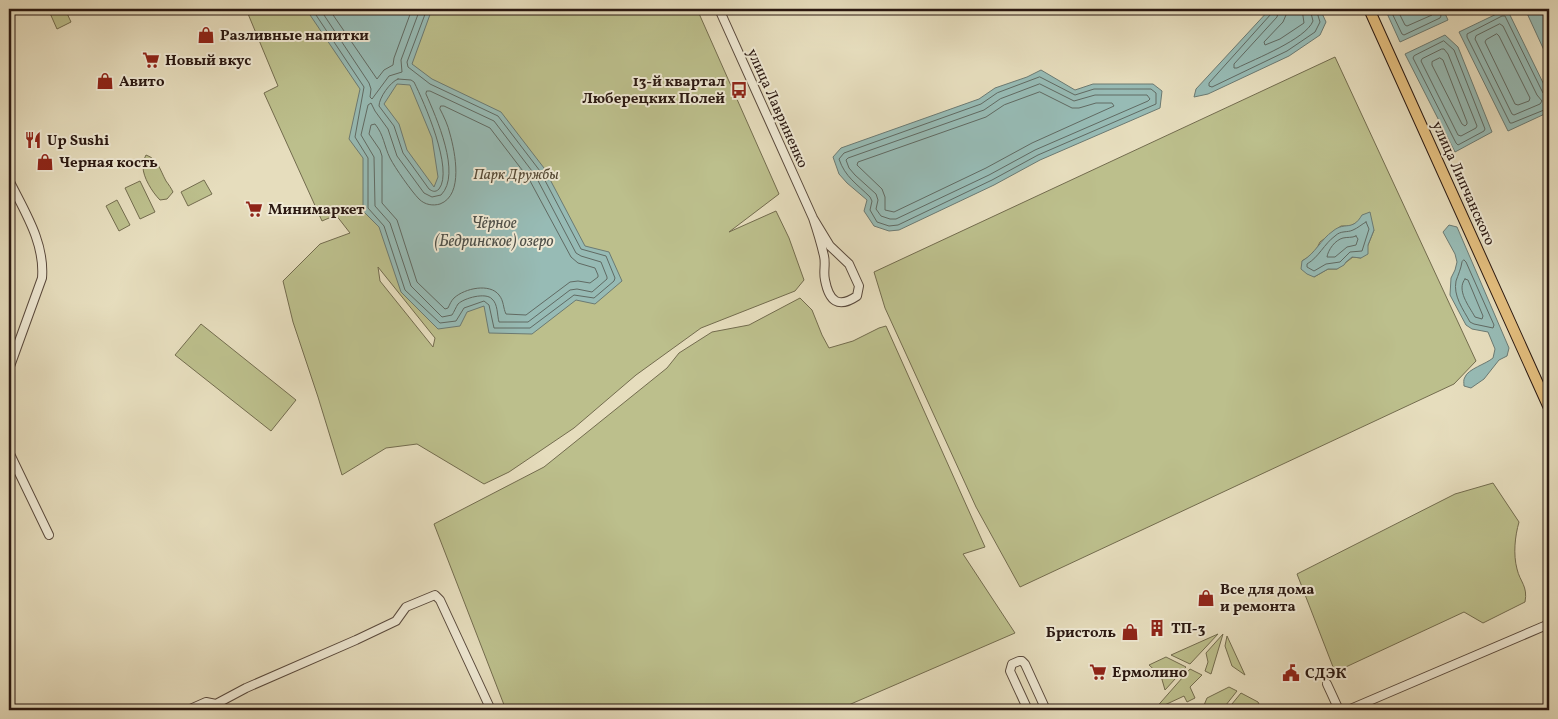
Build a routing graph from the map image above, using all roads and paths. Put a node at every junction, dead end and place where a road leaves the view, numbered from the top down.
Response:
1 (719, 9) edge
2 (1369, 9) edge
3 (9, 180) edge
4 (813, 218) junction
5 (9, 369) edge
6 (1549, 408) edge
7 (9, 452) edge
8 (49, 536) dead end
9 (1549, 624) edge
10 (1327, 684) dead end
11 (188, 710) edge
12 (491, 710) edge
13 (1028, 710) edge
14 (1046, 710) edge
15 (1339, 710) edge
16 (1348, 710) edge

1 - 4 street, улица Лавриненко
2 - 6 main road, улица Липчанского
3 - 5 street
4 - 4 street
7 - 8 street
9 - 16 street
10 - 15 street
11 - 12 street
13 - 14 street

